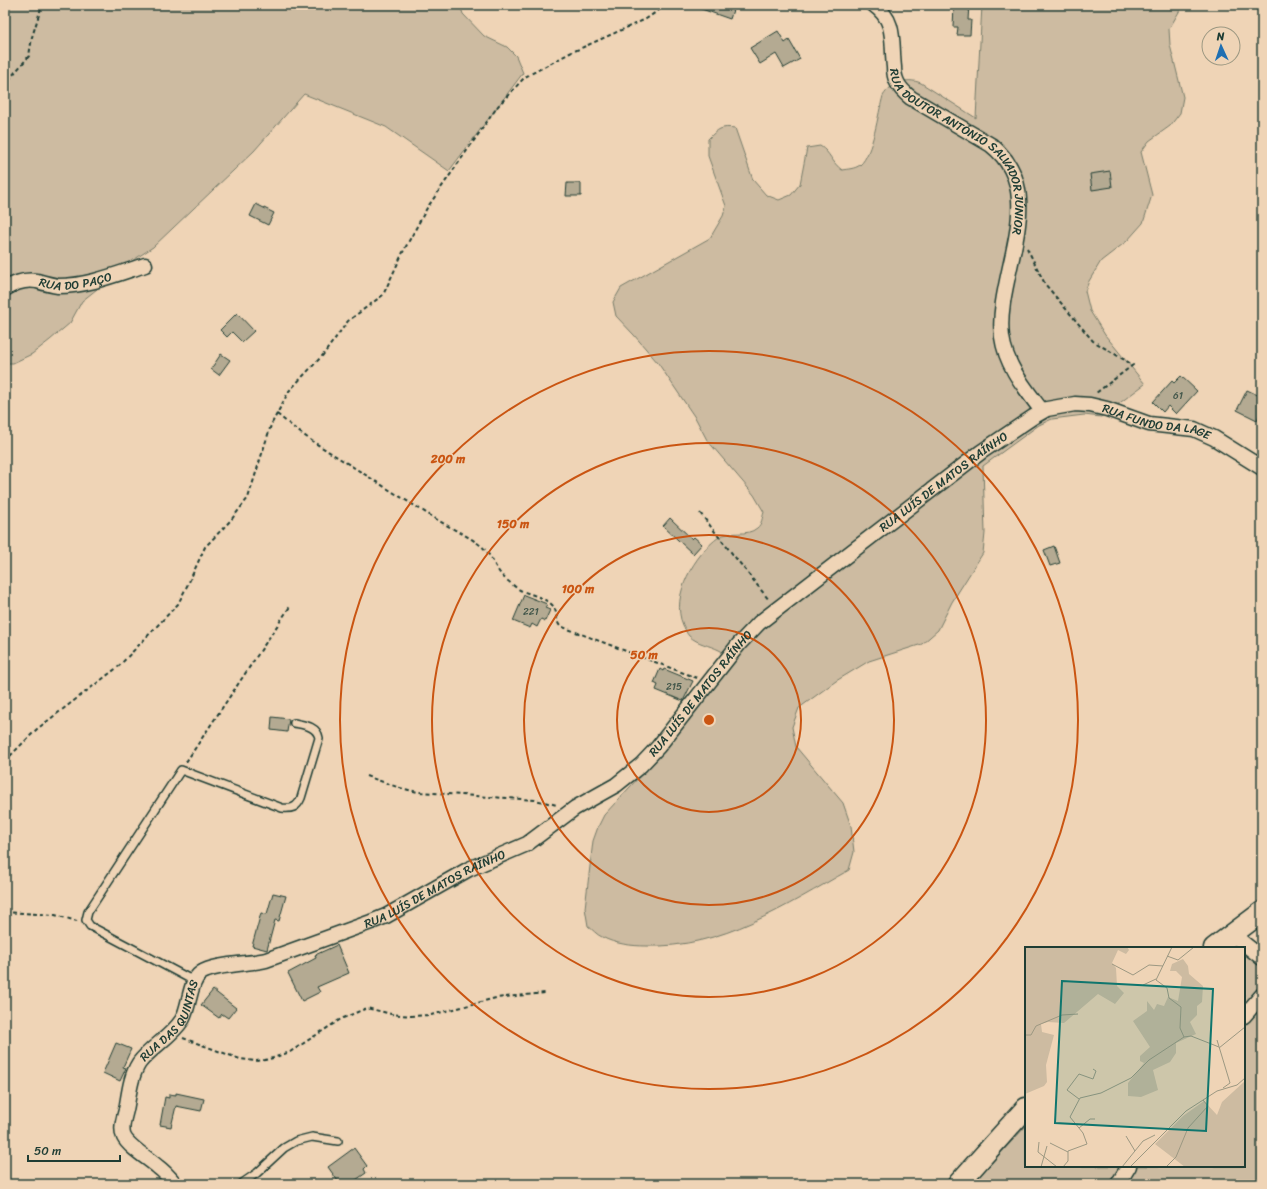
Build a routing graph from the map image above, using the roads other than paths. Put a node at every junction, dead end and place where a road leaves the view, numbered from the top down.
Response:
1 (874, 5) edge
2 (145, 265) dead end
3 (5, 289) edge
4 (1042, 411) junction
5 (1262, 468) edge
6 (294, 722) dead end
7 (1262, 912) edge
8 (1232, 934) junction
9 (336, 935) joint
10 (1215, 947) edge
11 (1262, 958) edge
12 (194, 981) junction
13 (1262, 995) edge
14 (1245, 1015) edge
15 (1025, 1109) edge
16 (338, 1141) dead end
17 (1128, 1167) edge
18 (175, 1184) edge
19 (241, 1184) edge
20 (958, 1184) edge
21 (1118, 1184) edge

1 - 4 street, RUA DOUTOR ANTÓNIO SALVADOR JÚNIOR
2 - 3 street, RUA DO PAÇO
4 - 5 street, RUA FUNDO DA LAGE
4 - 9 street, RUA LUÍS DE MATOS RAÍNHO
6 - 12 lane
7 - 8 main road
8 - 10 main road
8 - 11 street
9 - 12 street, RUA DAS QUINTAS
12 - 18 street, RUA DAS QUINTAS
13 - 14 street
15 - 20 main road
16 - 19 lane
17 - 21 street

